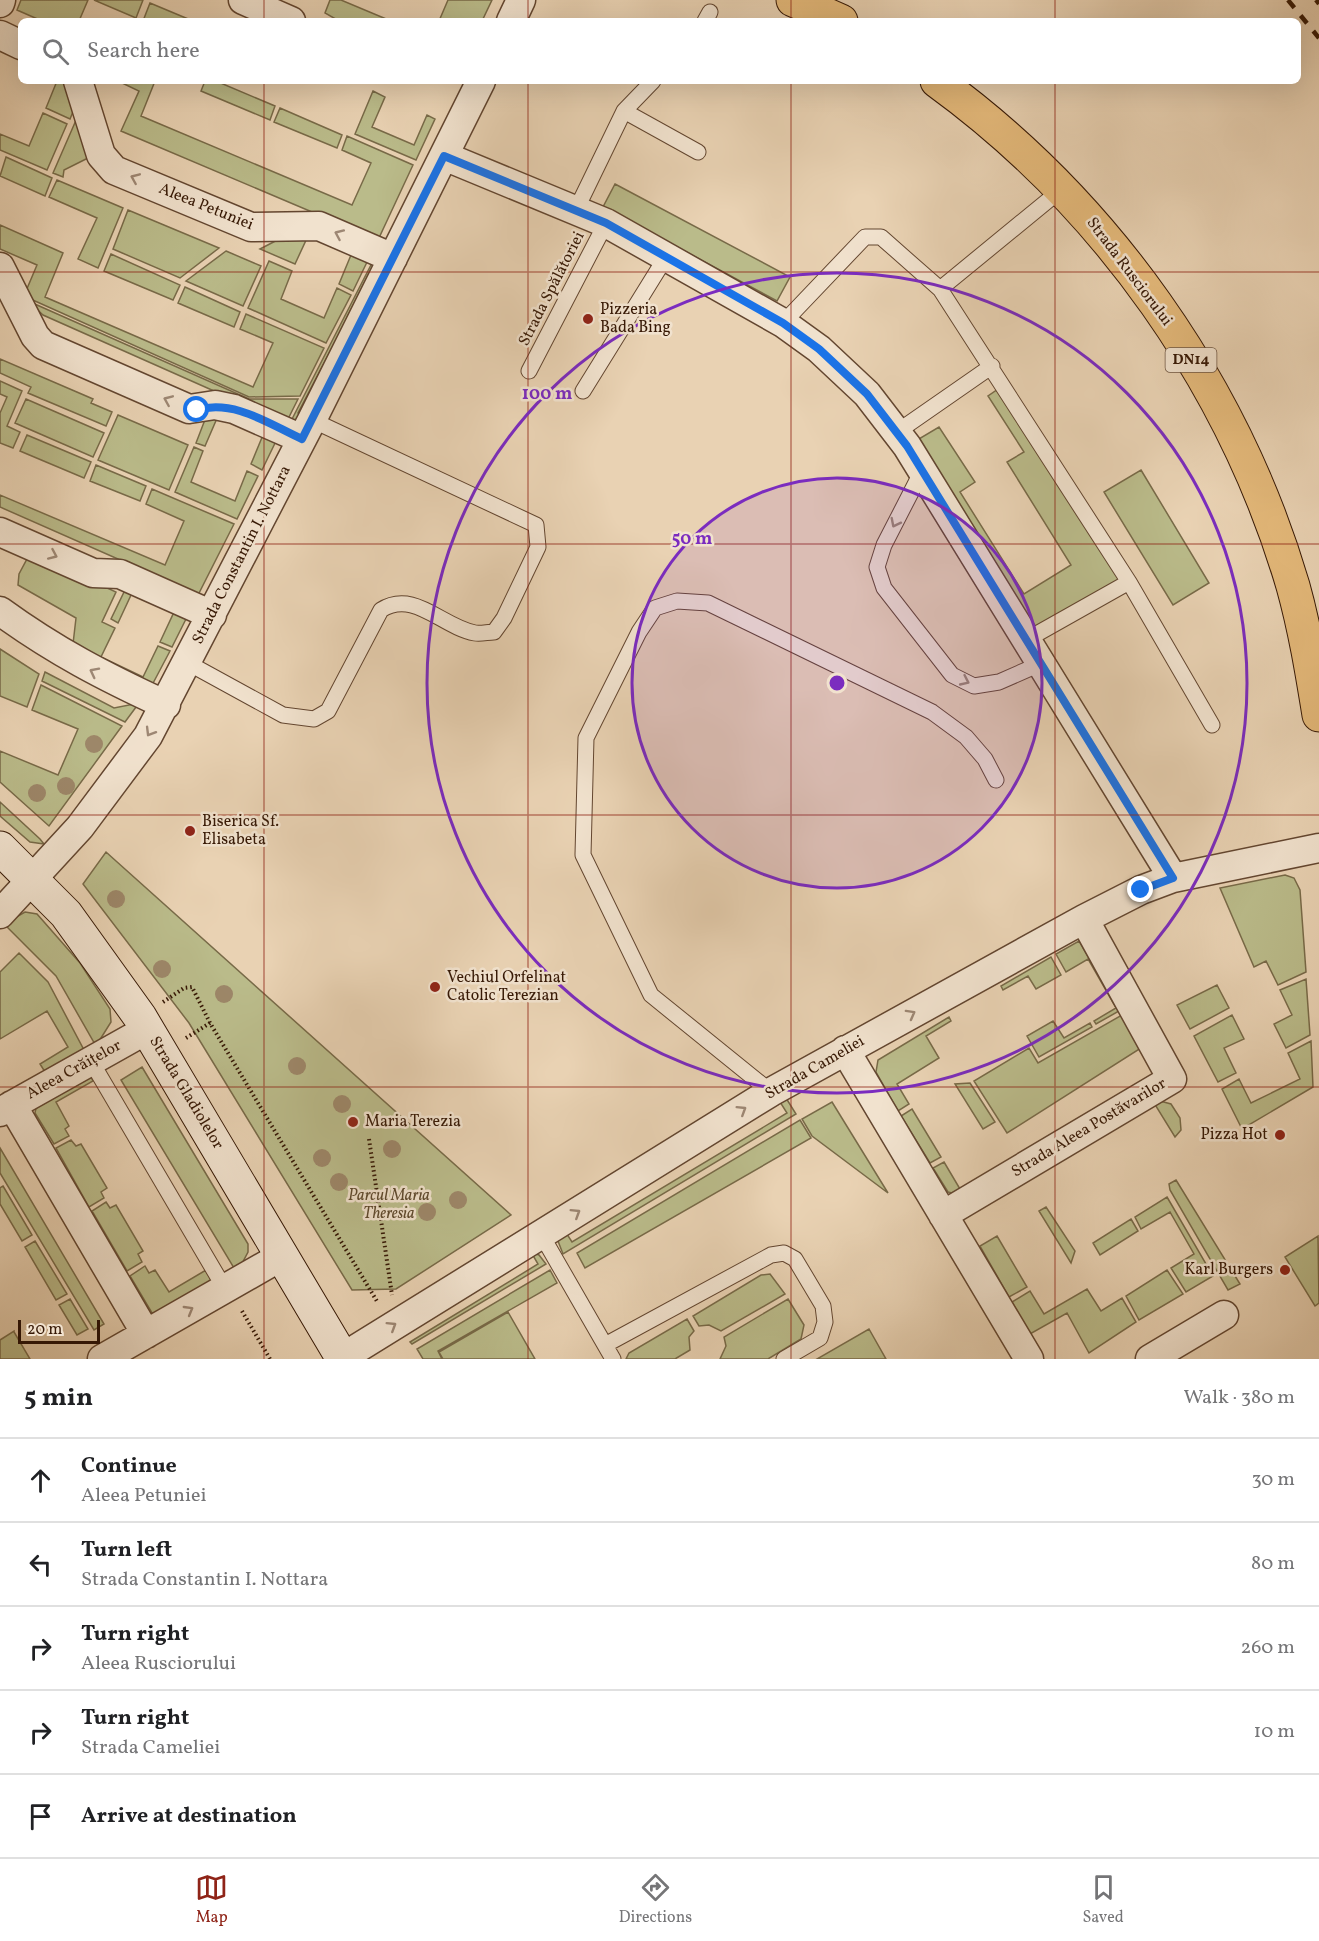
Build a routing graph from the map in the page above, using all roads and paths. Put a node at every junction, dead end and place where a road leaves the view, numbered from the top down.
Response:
1 (243, 0) edge
2 (521, 0) edge
3 (794, 0) edge
4 (284, 18) edge
5 (512, 18) edge
6 (834, 18) edge
7 (0, 35) edge
8 (18, 44) edge
9 (79, 84) edge
10 (480, 84) edge
11 (650, 84) edge
12 (941, 84) edge
13 (624, 111) junction
14 (698, 152) dead end
15 (444, 156) junction
16 (1062, 189) junction
17 (576, 210) junction
18 (606, 223) junction
19 (666, 257) junction
20 (393, 258) junction
21 (0, 267) edge
22 (940, 289) junction
23 (783, 323) junction
24 (992, 366) junction
25 (529, 371) dead end
26 (584, 391) dead end
27 (307, 430) junction
28 (897, 432) junction
29 (922, 471) junction
30 (0, 532) edge
31 (1129, 582) junction
32 (0, 611) edge
33 (212, 615) junction
34 (1033, 652) junction
35 (188, 663) junction
36 (166, 705) junction
37 (1319, 715) edge
38 (1212, 725) dead end
39 (996, 780) dead end
40 (0, 848) edge
41 (1319, 848) edge
42 (33, 878) junction
43 (1173, 878) junction
44 (0, 914) edge
45 (1084, 919) junction
46 (192, 987) dead end
47 (148, 1029) junction
48 (844, 1050) junction
49 (91, 1061) junction
50 (771, 1092) junction
51 (6, 1109) edge
52 (369, 1139) dead end
53 (943, 1215) junction
54 (541, 1234) junction
55 (282, 1256) junction
56 (227, 1288) junction
57 (1224, 1315) dead end
58 (390, 1321) junction
59 (146, 1334) junction
60 (605, 1345) junction
61 (342, 1358) edge
62 (102, 1359) edge
63 (270, 1359) edge
64 (613, 1359) edge
65 (784, 1359) edge
66 (1029, 1359) edge
67 (1150, 1359) edge

1 - 4 street
2 - 5 street
3 - 6 main road
7 - 8 street
20 -> 9 street, Aleea Petuniei
10 - 15 street, Strada Constantin I. Nottara
11 - 13 lane
12 - 16 main road, Strada Rusciorului / DN14
13 - 14 lane
13 - 17 lane
15 - 17 street
15 - 20 street, Strada Constantin I. Nottara
16 - 22 lane
16 - 37 main road, Strada Rusciorului / DN14
17 - 18 street
18 - 19 street
18 - 25 lane, Strada Spălătoriei
19 - 23 street
19 - 26 lane
20 - 27 street, Strada Constantin I. Nottara
27 -> 21 street
22 - 23 lane
22 - 24 lane
23 - 28 street
24 - 28 lane
24 - 31 lane
27 - 33 street, Strada Constantin I. Nottara
27 - 35 lane
28 - 29 street
29 - 34 street
29 -> 34 lane
30 -> 33 street
31 - 34 lane
31 - 38 lane
36 -> 32 street
33 - 35 street, Strada Constantin I. Nottara
34 - 43 street
35 - 36 street, Strada Constantin I. Nottara
36 -> 42 street, Strada Constantin I. Nottara
39 - 50 lane
40 - 42 street, Strada Gladiolelor
41 - 43 street, Strada Cameliei
42 - 44 street, Strada Constantin I. Nottara
42 - 47 street, Strada Gladiolelor
43 - 45 street, Strada Cameliei
48 -> 45 street, Strada Cameliei
45 - 53 street, Strada Aleea Postăvarilor
46 - 58 path
47 - 49 street, Aleea Crăițelor
47 - 55 street, Strada Gladiolelor
48 - 50 street, Strada Cameliei
48 - 53 street
49 - 51 street, Aleea Crăițelor
49 - 56 lane
54 -> 50 street, Strada Cameliei
51 - 59 street
52 - 58 path
53 - 66 street
54 - 58 street, Strada Cameliei
54 - 60 lane
55 - 56 street
55 - 61 street, Strada Gladiolelor
59 -> 56 street
56 - 63 path
57 - 67 street
61 -> 58 street, Strada Cameliei
59 - 62 street
60 - 64 lane
60 - 65 lane

